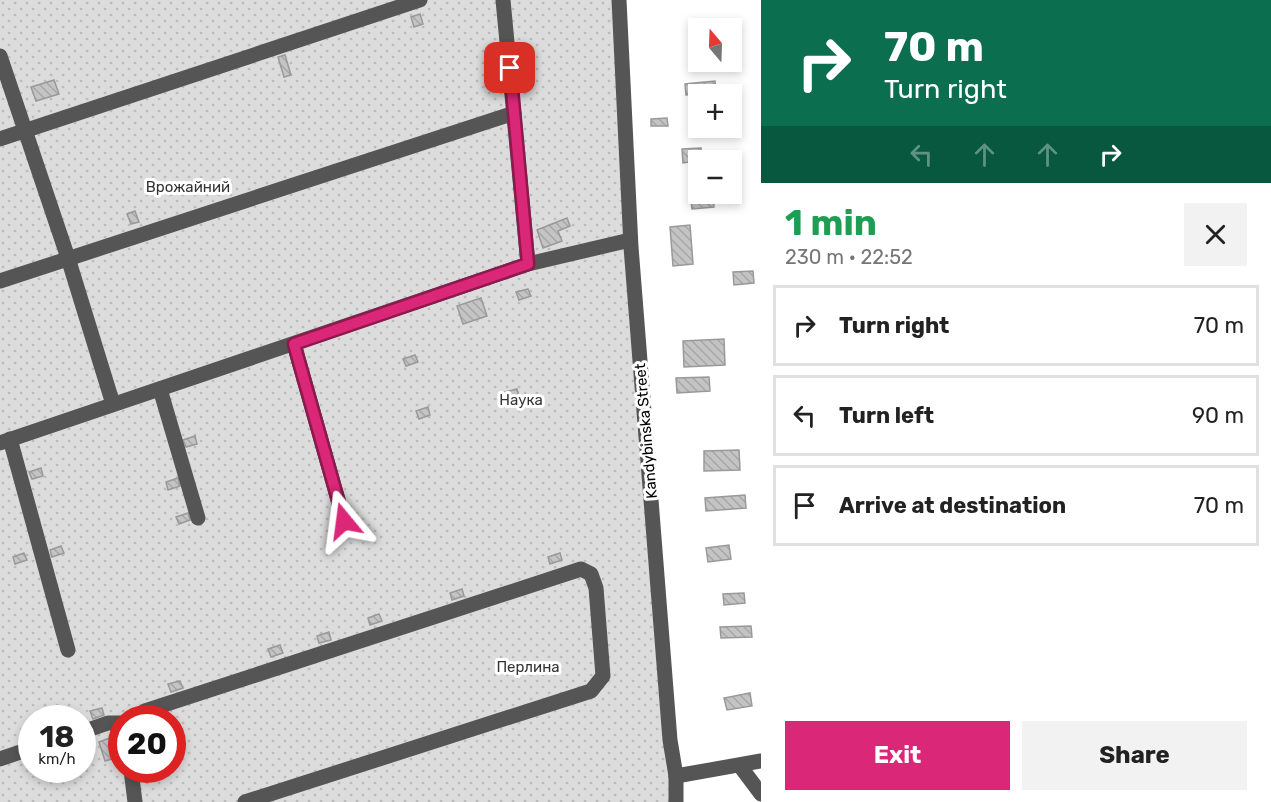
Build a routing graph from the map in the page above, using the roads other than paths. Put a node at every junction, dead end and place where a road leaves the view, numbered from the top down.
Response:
1 (420, 0) edge
2 (503, 0) edge
3 (619, 0) edge
4 (0, 56) edge
5 (514, 113) junction
6 (27, 130) junction
7 (0, 139) edge
8 (630, 240) junction
9 (69, 258) junction
10 (528, 264) junction
11 (0, 281) edge
12 (294, 344) junction
13 (160, 389) junction
14 (113, 404) junction
15 (5, 441) edge
16 (198, 518) dead end
17 (344, 521) dead end
18 (68, 650) dead end
19 (165, 705) edge
20 (18, 753) edge
21 (0, 759) edge
22 (761, 760) edge
23 (740, 766) junction
24 (676, 776) junction
25 (133, 783) edge
26 (761, 794) edge
27 (135, 802) edge
28 (245, 802) edge
29 (676, 802) edge

1 - 6 street
2 - 5 street
3 - 8 street, Kandybinska Street
4 - 6 street
5 - 9 street
5 - 10 street
6 - 7 street
6 - 9 street
8 - 10 street
8 - 24 street, Kandybinska Street
9 - 11 street
9 - 14 street
10 - 12 street
12 - 13 street
12 - 17 street
13 - 14 street
13 - 16 street
14 - 15 street
15 - 18 street
19 - 28 street
20 - 21 street
22 - 23 street
23 - 24 street
23 - 26 street
24 - 29 street, Kandybinska Street
25 - 27 street

